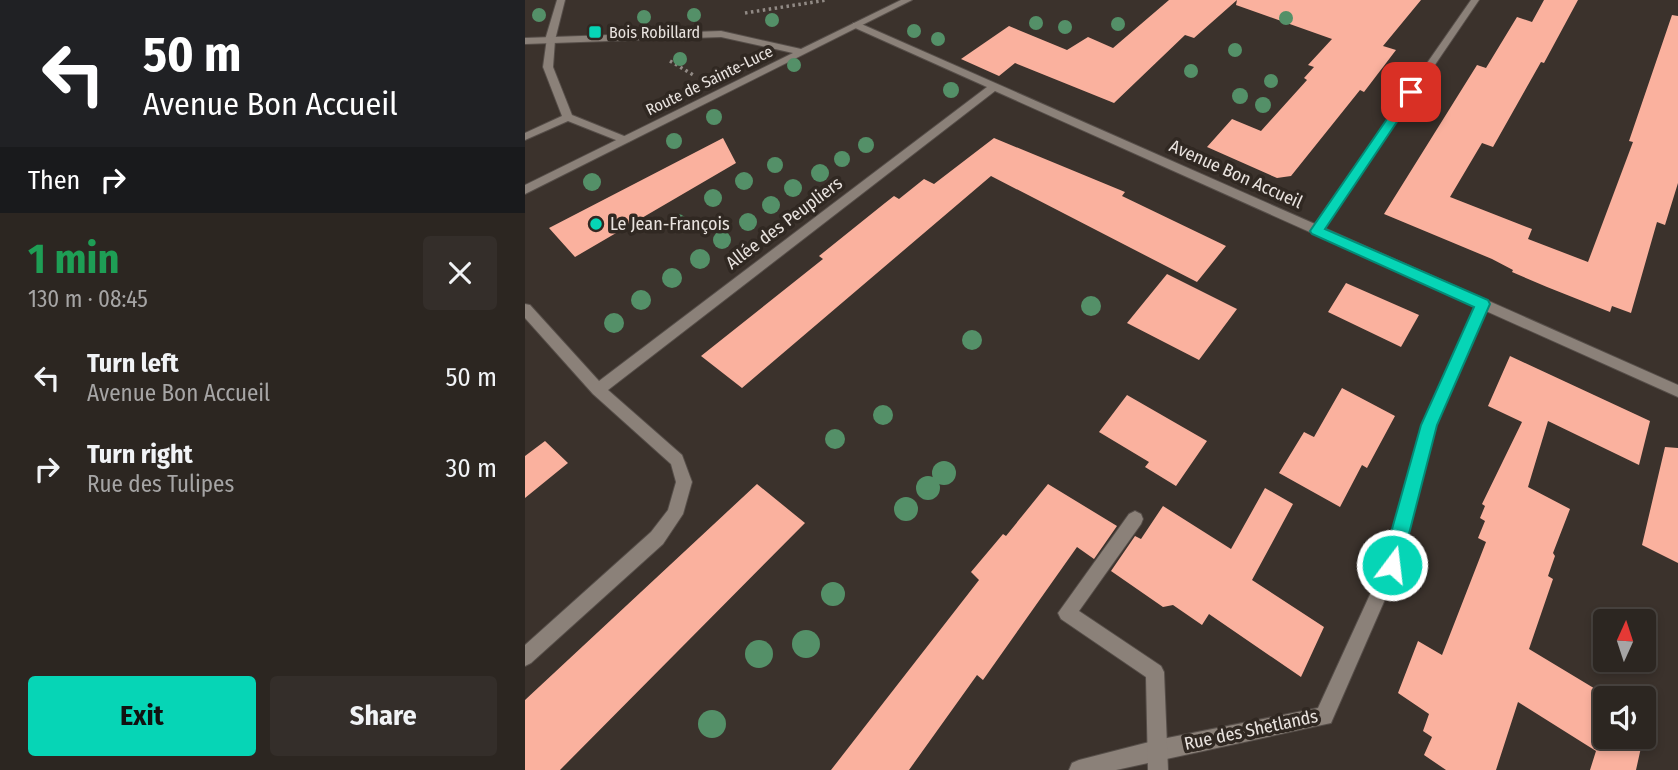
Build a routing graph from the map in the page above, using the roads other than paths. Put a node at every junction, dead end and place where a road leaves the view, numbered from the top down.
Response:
1 (561, 0) edge
2 (908, 0) edge
3 (1475, 0) edge
4 (856, 25) junction
5 (550, 40) junction
6 (525, 41) edge
7 (801, 52) junction
8 (993, 88) junction
9 (568, 117) junction
10 (525, 136) edge
11 (625, 140) junction
12 (525, 190) edge
13 (1317, 231) junction
14 (1483, 304) junction
15 (525, 309) edge
16 (598, 390) junction
17 (1678, 391) edge
18 (1135, 519) dead end
19 (525, 657) edge
20 (1157, 750) junction
21 (1079, 770) edge
22 (1158, 770) edge

1 - 5 street
2 - 4 street, Route de Sainte-Luce
3 - 13 street
4 - 7 street, Route de Sainte-Luce
4 - 8 street, Avenue Bon Accueil
5 - 6 street
5 - 7 street
5 - 9 street
7 - 11 street, Route de Sainte-Luce
8 - 13 street, Avenue Bon Accueil
8 - 16 street, Allée des Peupliers
9 - 10 street
9 - 11 street
11 - 12 street, Route de Sainte-Luce
13 - 14 street, Avenue Bon Accueil
14 - 17 street, Avenue Bon Accueil
14 - 20 street, Rue des Shetlands
15 - 16 street
16 - 19 street
18 - 20 street, Rue des Shetlands
20 - 21 street, Rue des Shetlands
20 - 22 street, Rue des Shetlands

